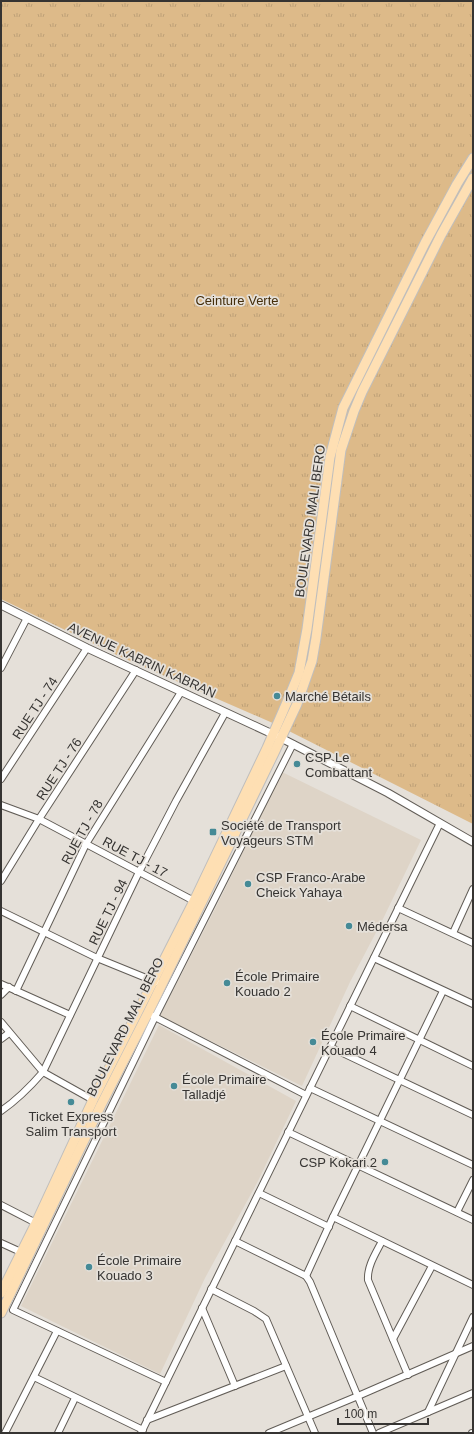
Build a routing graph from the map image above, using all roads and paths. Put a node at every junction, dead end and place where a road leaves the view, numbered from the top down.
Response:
1 (473, 158) edge
2 (473, 178) edge
3 (1, 605) edge
4 (27, 618) junction
5 (87, 648) junction
6 (1, 668) edge
7 (136, 670) junction
8 (181, 692) junction
9 (225, 713) junction
10 (283, 724) junction
11 (277, 736) junction
12 (293, 744) junction
13 (271, 751) junction
14 (266, 772) junction
15 (277, 777) junction
16 (1, 780) edge
17 (1, 805) edge
18 (39, 819) junction
19 (440, 823) junction
20 (473, 842) edge
21 (86, 844) junction
22 (139, 872) junction
23 (1, 881) edge
24 (473, 889) edge
25 (194, 901) junction
26 (398, 908) junction
27 (1, 911) edge
28 (43, 932) junction
29 (452, 933) junction
30 (473, 943) edge
31 (97, 958) junction
32 (374, 958) junction
33 (158, 982) junction
34 (1, 984) edge
35 (9, 987) junction
36 (16, 991) junction
37 (444, 991) junction
38 (1, 995) edge
39 (473, 1004) edge
40 (350, 1006) junction
41 (152, 1015) junction
42 (70, 1016) junction
43 (1, 1022) edge
44 (9, 1033) junction
45 (1, 1039) edge
46 (420, 1040) junction
47 (330, 1047) junction
48 (473, 1066) edge
49 (43, 1072) junction
50 (400, 1080) junction
51 (310, 1088) junction
52 (306, 1095) junction
53 (93, 1100) junction
54 (1, 1111) edge
55 (473, 1115) edge
56 (380, 1121) junction
57 (288, 1132) junction
58 (358, 1165) junction
59 (473, 1165) edge
60 (473, 1180) edge
61 (259, 1193) junction
62 (1, 1205) edge
63 (457, 1212) junction
64 (333, 1217) junction
65 (473, 1220) edge
66 (36, 1223) junction
67 (329, 1227) junction
68 (235, 1241) junction
69 (382, 1241) junction
70 (1, 1243) edge
71 (35, 1243) junction
72 (44, 1248) junction
73 (25, 1253) junction
74 (432, 1266) junction
75 (306, 1276) junction
76 (473, 1285) edge
77 (211, 1289) junction
78 (1, 1293) edge
79 (202, 1308) junction
80 (1, 1313) edge
81 (473, 1317) edge
82 (57, 1331) junction
83 (392, 1339) junction
84 (473, 1346) edge
85 (456, 1354) junction
86 (286, 1366) junction
87 (408, 1375) junction
88 (34, 1377) junction
89 (166, 1382) junction
90 (235, 1386) junction
91 (473, 1393) edge
92 (358, 1396) junction
93 (75, 1398) junction
94 (428, 1412) junction
95 (308, 1417) junction
96 (147, 1420) junction
97 (142, 1431) edge
98 (5, 1433) edge
99 (58, 1433) edge
100 (269, 1433) edge
101 (315, 1433) edge
102 (373, 1433) edge
103 (379, 1433) edge

1 - 10 main road, BOULEVARD MALI BERO
2 - 10 main road, BOULEVARD MALI BERO
3 - 4 street, AVENUE KABRIN KABRAN
4 - 5 street, AVENUE KABRIN KABRAN
4 - 6 street
5 - 7 street, AVENUE KABRIN KABRAN
5 - 16 street, RUE TJ - 74
7 - 8 street, AVENUE KABRIN KABRAN
7 - 18 street, RUE TJ - 76
8 - 9 street, AVENUE KABRIN KABRAN
8 - 21 street, RUE TJ - 78
9 - 11 street, AVENUE KABRIN KABRAN
9 - 22 street, RUE TJ - 94
10 - 11 main road
11 - 12 street, AVENUE KABRIN KABRAN
11 - 13 main road
12 - 15 street
12 - 19 street, AVENUE KABRIN KABRAN
13 - 14 main road, BOULEVARD MALI BERO
13 - 25 main road, BOULEVARD MALI BERO
14 - 15 street
14 - 33 main road, BOULEVARD MALI BERO
15 - 41 street
17 - 18 street, RUE TJ - 17
18 - 21 street, RUE TJ - 17
18 - 23 street, RUE TJ - 76
19 - 20 street, AVENUE KABRIN KABRAN
19 - 26 street
21 - 22 street, RUE TJ - 17
21 - 28 street, RUE TJ - 78
22 - 25 street, RUE TJ - 17
22 - 31 street, RUE TJ - 94
24 - 29 street
25 - 33 main road, BOULEVARD MALI BERO
26 - 29 street
26 - 32 street
27 - 28 street
28 - 31 street
28 - 36 street, RUE TJ - 78
29 - 30 street
31 - 33 street
31 - 42 street, RUE TJ - 94
32 - 37 street
32 - 40 street
33 - 41 main road, BOULEVARD MALI BERO
33 - 53 main road, BOULEVARD MALI BERO
34 - 35 street
35 - 36 street
35 - 38 street
36 - 42 street
37 - 39 street
37 - 46 street
40 - 46 street
40 - 47 street
41 - 52 street
41 - 71 main road, BOULEVARD MALI BERO
41 - 72 street
42 - 49 street, RUE TJ - 94
43 - 44 street
44 - 45 street
44 - 49 street
46 - 48 street
46 - 50 street
47 - 50 street
47 - 51 street
49 - 53 street
49 - 54 street, RUE TJ - 94
50 - 55 street
50 - 56 street
51 - 52 street
51 - 56 street
52 - 57 street
53 - 66 main road, BOULEVARD MALI BERO
56 - 58 street
56 - 59 street
57 - 58 street
57 - 61 street
58 - 63 street
58 - 64 street
60 - 63 street
61 - 67 street
61 - 68 street
62 - 66 street
63 - 65 street
64 - 67 street
64 - 69 street
66 - 73 main road, BOULEVARD MALI BERO
67 - 75 street
68 - 75 street
68 - 77 street
69 - 74 street
69 - 83 street
70 - 73 street
71 - 72 street
71 - 73 main road, BOULEVARD MALI BERO
72 - 82 street
73 - 78 main road, BOULEVARD MALI BERO
73 - 80 main road, BOULEVARD MALI BERO
74 - 76 street
74 - 83 street
75 - 92 street
77 - 79 street
77 - 86 street
79 - 89 street
79 - 90 street
81 - 85 street
82 - 88 street
82 - 89 street
83 - 87 street
84 - 85 street
85 - 87 street
85 - 94 street
86 - 90 street
86 - 95 street
87 - 92 street
88 - 93 street
88 - 98 street
89 - 96 street
90 - 96 street
91 - 94 street
92 - 95 street
92 - 102 street
93 - 97 street
93 - 99 street
94 - 103 street
95 - 100 street
95 - 101 street
96 - 97 street

